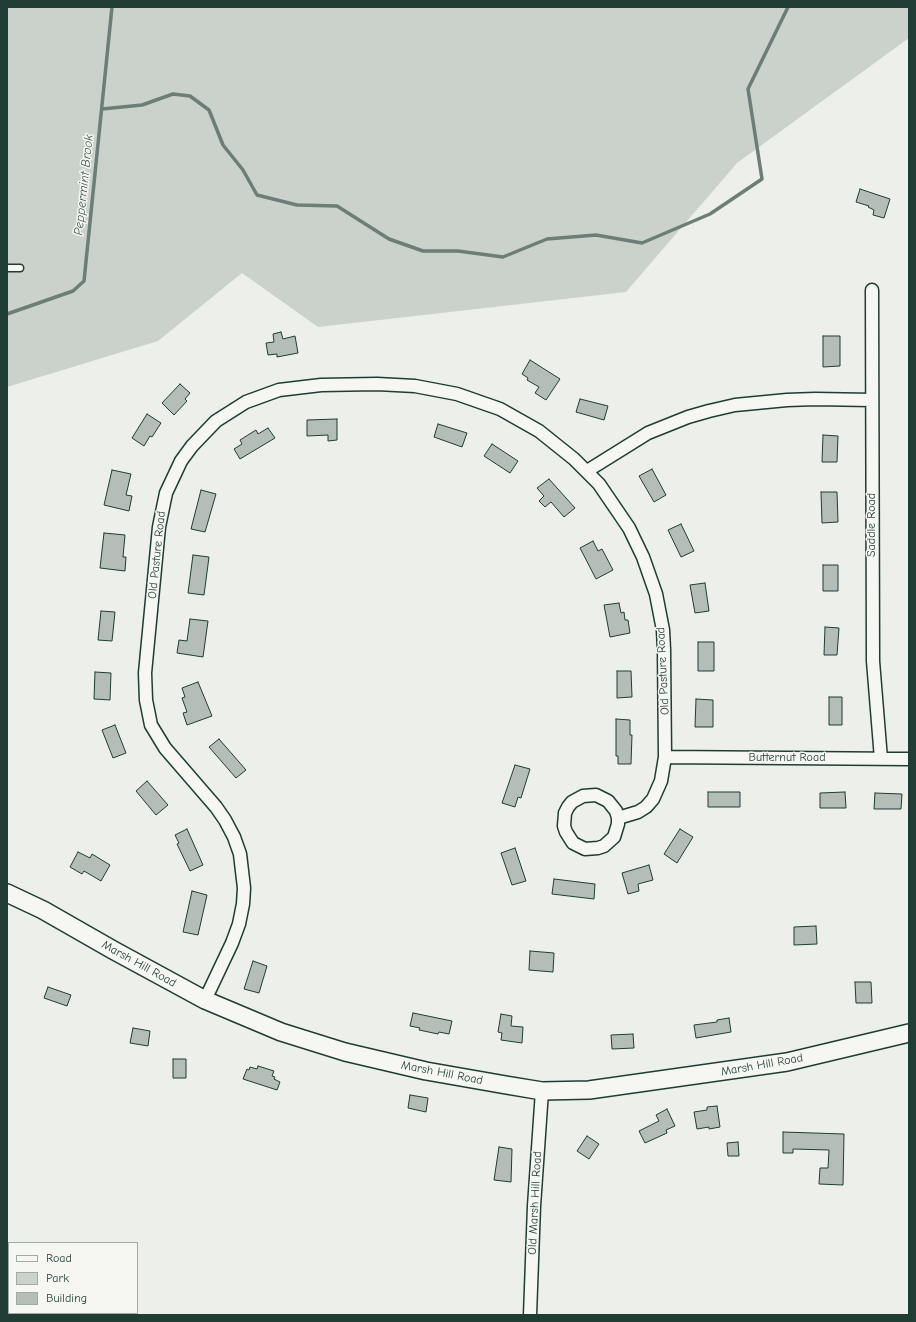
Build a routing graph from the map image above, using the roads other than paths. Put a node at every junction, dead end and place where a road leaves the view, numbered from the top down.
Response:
1 (7, 268) edge
2 (20, 268) dead end
3 (872, 290) dead end
4 (872, 400) junction
5 (587, 471) junction
6 (665, 757) junction
7 (881, 759) junction
8 (909, 759) edge
9 (618, 818) junction
10 (7, 893) edge
11 (205, 1000) junction
12 (909, 1033) edge
13 (542, 1090) junction
14 (530, 1315) edge

1 - 2 lane
3 - 4 street, Saddle Road
4 - 5 street
4 - 7 street, Saddle Road
5 - 6 street, Old Pasture Road
5 - 11 street, Old Pasture Road
6 - 7 street, Butternut Road
6 - 9 street, Old Pasture Road
7 - 8 street, Butternut Road
9 - 9 street
10 - 11 street, Marsh Hill Road
11 - 13 street, Marsh Hill Road
12 - 13 street, Marsh Hill Road
13 - 14 street, Old Marsh Hill Road

